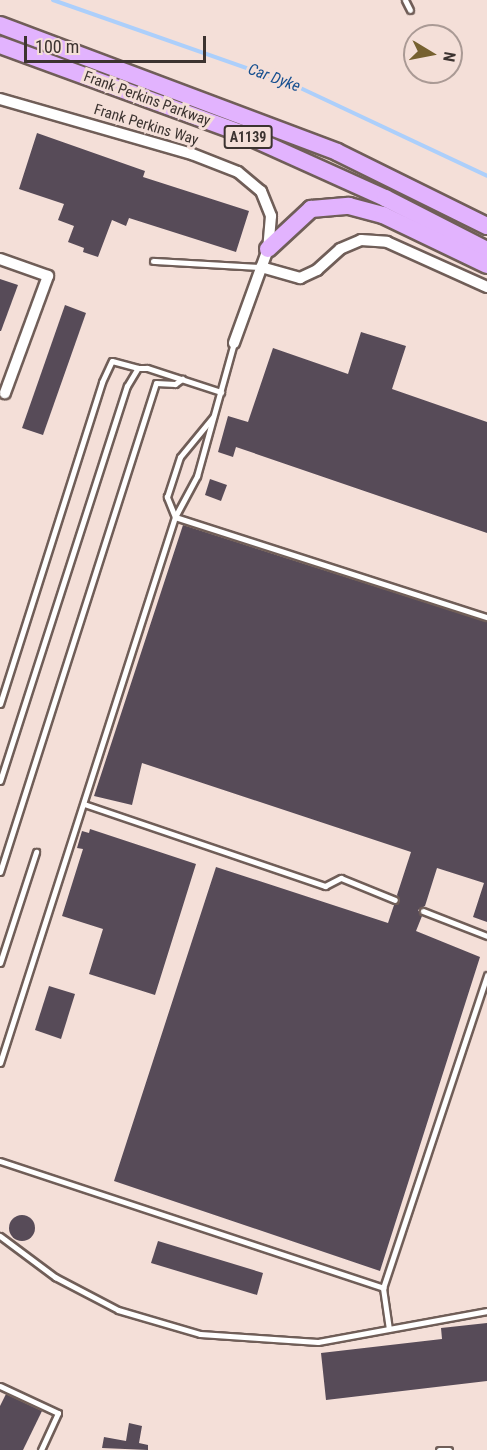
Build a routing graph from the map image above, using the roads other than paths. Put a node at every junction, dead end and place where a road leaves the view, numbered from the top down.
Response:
1 (405, 0) edge
2 (410, 10) dead end
3 (0, 25) edge
4 (0, 45) edge
5 (0, 99) edge
6 (487, 226) edge
7 (268, 249) junction
8 (487, 250) edge
9 (0, 259) edge
10 (153, 261) dead end
11 (487, 265) edge
12 (261, 267) junction
13 (487, 286) edge
14 (234, 343) joint
15 (138, 368) junction
16 (182, 380) junction
17 (221, 392) junction
18 (5, 393) dead end
19 (214, 415) junction
20 (176, 517) junction
21 (487, 616) edge
22 (0, 704) edge
23 (0, 781) edge
24 (84, 804) junction
25 (36, 852) dead end
26 (0, 872) edge
27 (395, 900) dead end
28 (423, 911) dead end
29 (487, 936) edge
30 (0, 963) edge
31 (487, 975) edge
32 (0, 1063) edge
33 (0, 1161) edge
34 (0, 1236) edge
35 (383, 1288) junction
36 (487, 1311) edge
37 (389, 1329) junction
38 (0, 1386) edge
39 (41, 1450) edge
40 (439, 1450) edge
41 (449, 1450) edge

1 - 2 lane
3 - 6 highway, Frank Perkins Parkway / A1139
4 - 8 highway, Frank Perkins Parkway / A1139
5 - 7 street, Frank Perkins Way
7 - 11 highway
7 - 12 street, Frank Perkins Way
9 - 18 street
10 - 12 lane
12 - 13 street
12 - 14 street, Frank Perkins Way
14 - 17 lane
15 - 16 lane
15 - 22 lane
15 - 23 lane
16 - 17 lane
16 - 26 lane
17 - 19 lane
19 - 20 lane
19 - 20 lane
20 - 21 lane
20 - 24 lane
24 - 27 lane
24 - 32 lane
25 - 30 lane
28 - 29 lane
31 - 35 lane
33 - 35 lane
34 - 37 lane
35 - 37 lane
36 - 37 lane
38 - 39 lane
40 - 41 lane

